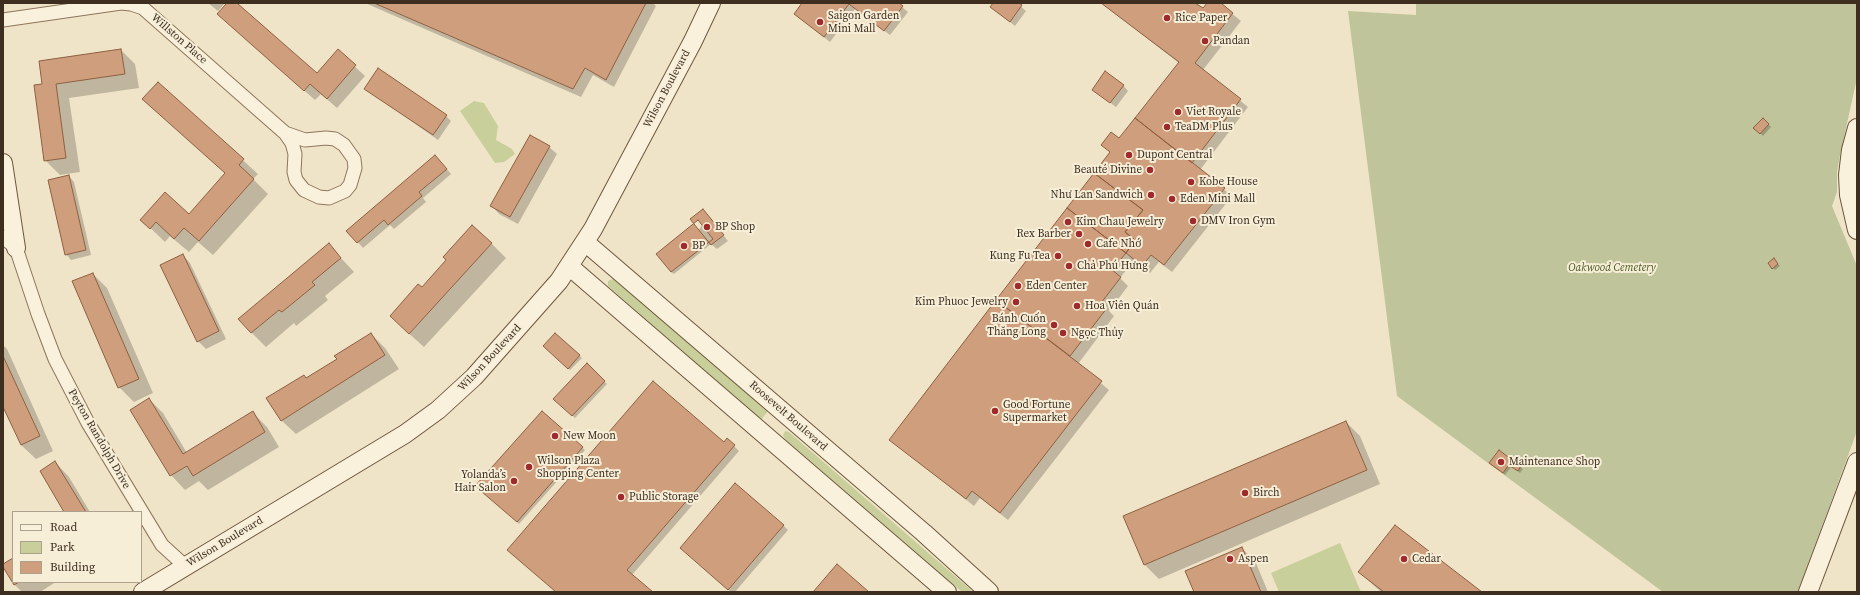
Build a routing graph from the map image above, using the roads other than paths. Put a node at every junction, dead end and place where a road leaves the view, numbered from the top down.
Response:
1 (711, 3) edge
2 (3, 20) edge
3 (1857, 128) edge
4 (285, 133) junction
5 (3, 163) edge
6 (1853, 194) edge
7 (1857, 230) edge
8 (10, 242) edge
9 (585, 242) junction
10 (570, 266) junction
11 (1857, 462) edge
12 (141, 511) edge
13 (142, 512) edge
14 (185, 566) junction
15 (143, 592) edge
16 (947, 592) edge
17 (989, 592) edge
18 (1808, 592) edge

1 - 9 main road, Wilson Boulevard
2 - 4 street, Willston Place
3 - 6 main road
4 - 4 street, Willston Place
5 - 8 main road
6 - 7 main road
8 - 12 street, Peyton Randolph Drive
9 - 10 main road, Wilson Boulevard
9 - 17 main road, Roosevelt Boulevard
10 - 14 main road, Wilson Boulevard
10 - 16 main road
11 - 18 main road
13 - 14 street, Peyton Randolph Drive
14 - 15 main road, Wilson Boulevard

